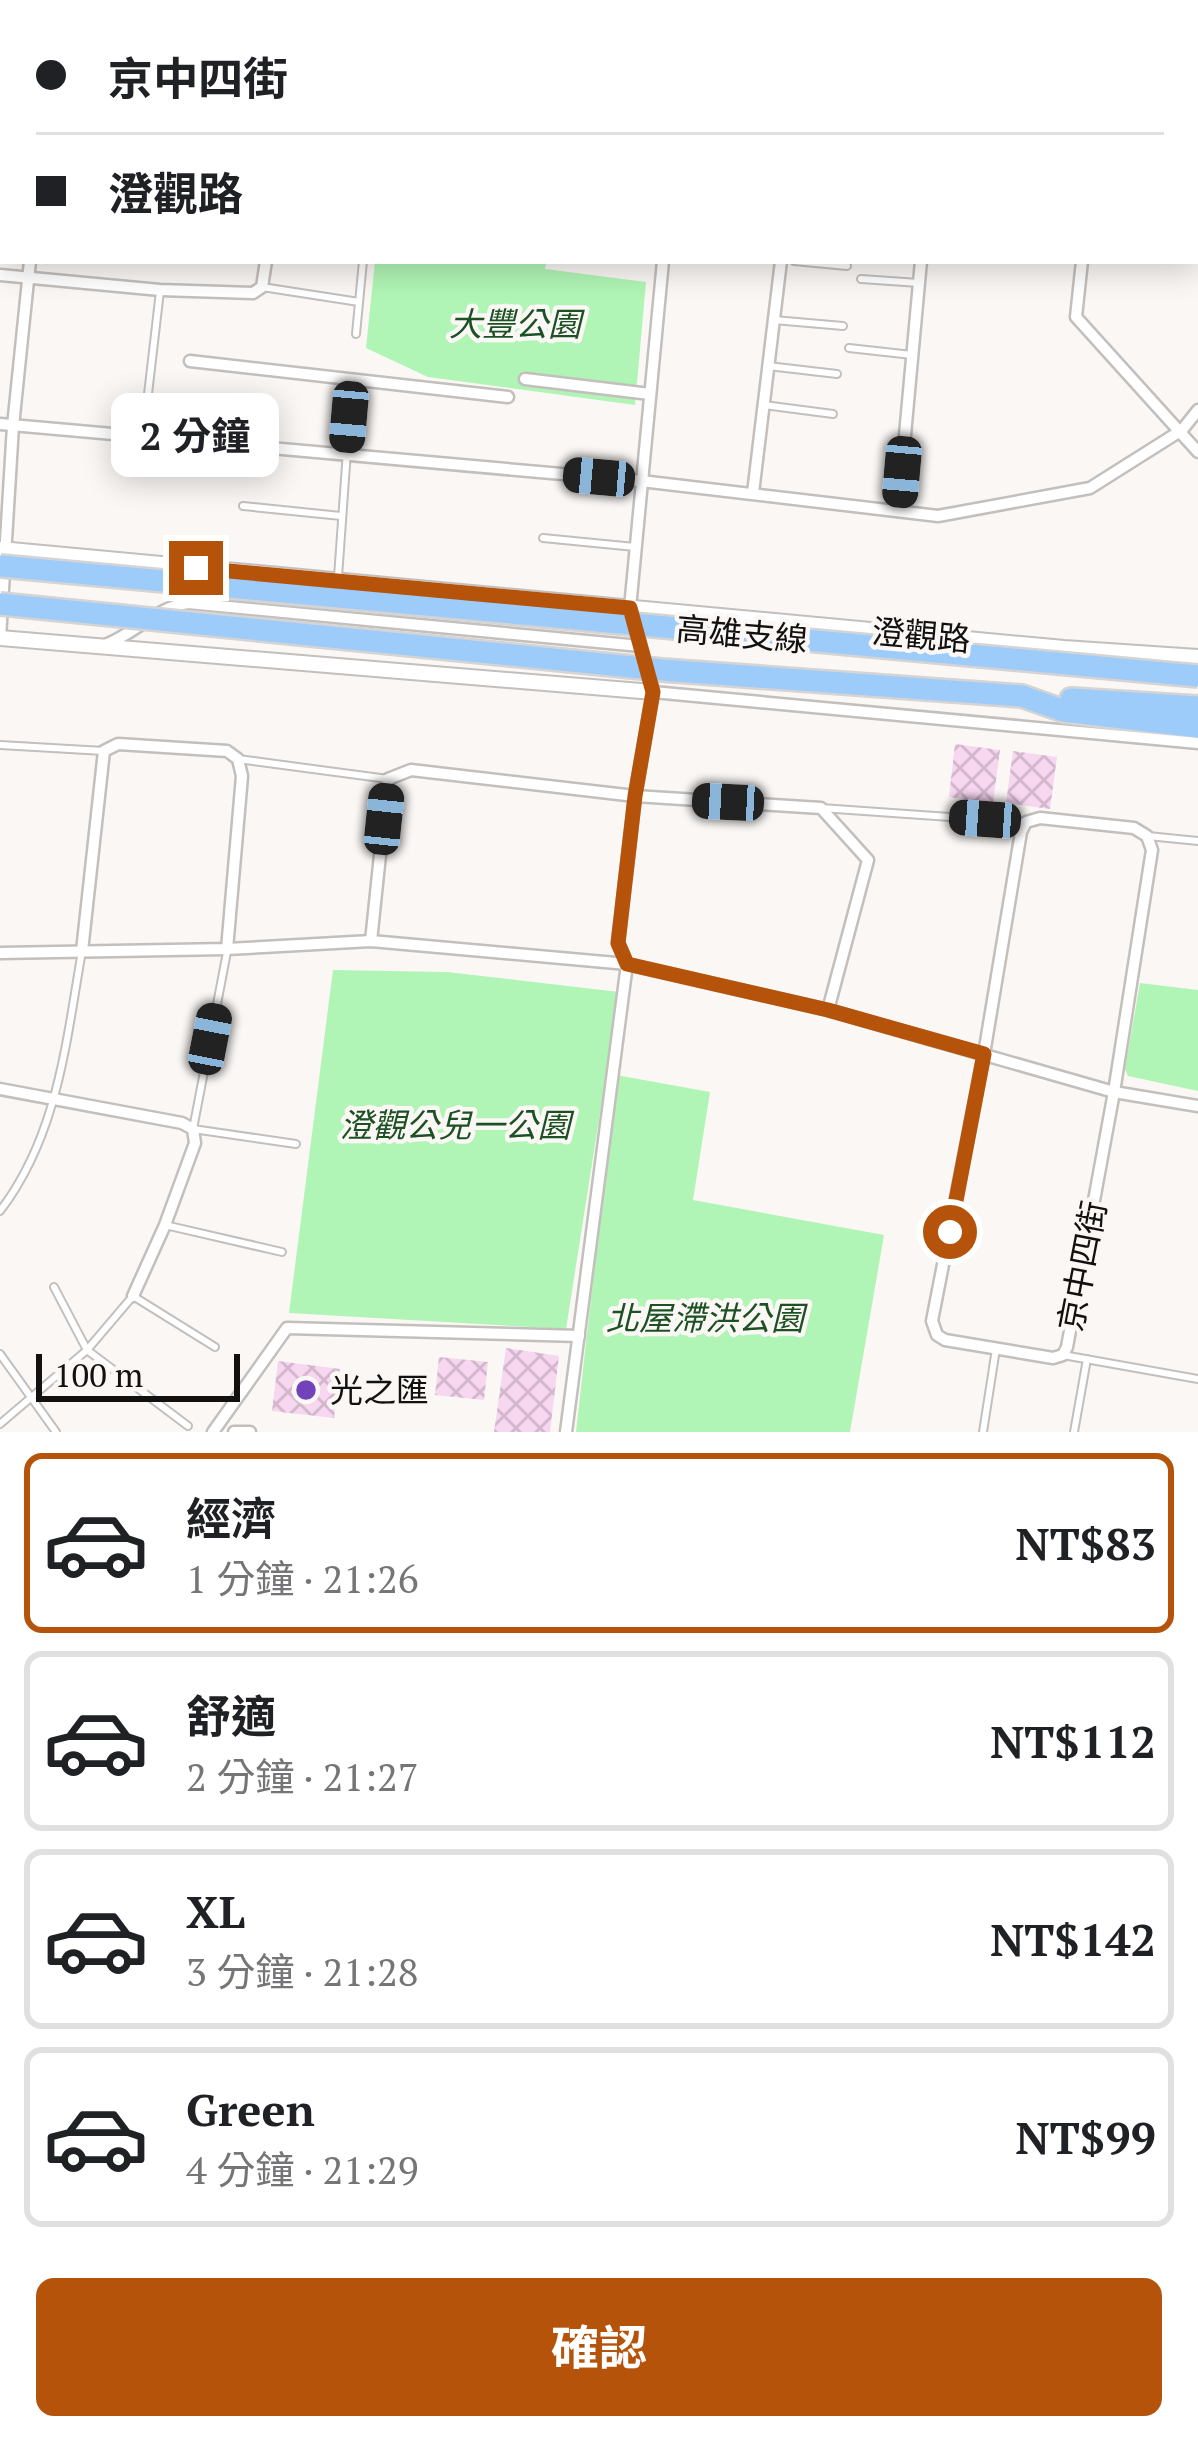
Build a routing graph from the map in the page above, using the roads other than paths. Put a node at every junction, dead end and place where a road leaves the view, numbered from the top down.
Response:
1 (30, 264) edge
2 (266, 264) edge
3 (363, 264) edge
4 (663, 264) edge
5 (781, 264) edge
6 (826, 264) edge
7 (921, 264) edge
8 (1082, 264) edge
9 (848, 266) dead end
10 (0, 274) edge
11 (28, 277) junction
12 (861, 279) dead end
13 (919, 284) junction
14 (262, 287) junction
15 (160, 290) junction
16 (359, 302) junction
17 (774, 320) junction
18 (843, 326) dead end
19 (356, 334) dead end
20 (849, 348) dead end
21 (912, 355) junction
22 (190, 361) dead end
23 (768, 366) junction
24 (837, 374) dead end
25 (525, 379) dead end
26 (352, 380) junction
27 (650, 394) junction
28 (508, 397) dead end
29 (764, 405) junction
30 (1198, 410) edge
31 (833, 414) dead end
32 (7, 425) edge
33 (1182, 430) junction
34 (143, 437) junction
35 (1198, 452) edge
36 (345, 455) junction
37 (641, 481) junction
38 (753, 494) junction
39 (243, 506) dead end
40 (898, 511) junction
41 (341, 516) junction
42 (543, 538) dead end
43 (635, 547) junction
44 (2, 555) edge
45 (338, 581) junction
46 (0, 604) edge
47 (630, 608) junction
48 (0, 638) edge
49 (640, 646) junction
50 (102, 647) junction
51 (1198, 657) edge
52 (1198, 676) edge
53 (653, 692) junction
54 (1022, 696) junction
55 (1198, 707) edge
56 (1198, 727) edge
57 (1198, 743) edge
58 (0, 745) edge
59 (104, 751) junction
60 (238, 759) junction
61 (388, 778) junction
62 (635, 796) junction
63 (821, 808) junction
64 (1026, 822) junction
65 (1148, 836) junction
66 (1198, 841) edge
67 (371, 941) junction
68 (227, 949) junction
69 (82, 951) junction
70 (0, 952) edge
71 (627, 964) junction
72 (828, 1010) junction
73 (984, 1054) junction
74 (0, 1089) edge
75 (1114, 1092) junction
76 (56, 1099) junction
77 (1198, 1106) edge
78 (193, 1129) junction
79 (296, 1144) dead end
80 (0, 1211) edge
81 (165, 1225) junction
82 (282, 1252) dead end
83 (54, 1287) dead end
84 (133, 1296) junction
85 (579, 1336) junction
86 (214, 1347) dead end
87 (996, 1349) junction
88 (87, 1350) junction
89 (0, 1354) edge
90 (1063, 1355) junction
91 (1087, 1359) junction
92 (1198, 1379) edge
93 (33, 1400) junction
94 (0, 1424) edge
95 (188, 1426) dead end
96 (56, 1432) edge
97 (213, 1432) edge
98 (233, 1432) edge
99 (250, 1432) edge
100 (566, 1432) edge
101 (983, 1432) edge
102 (1074, 1432) edge

1 - 11 street
2 - 14 street
3 - 16 lane
4 - 27 street
5 - 17 street
6 - 9 lane
7 - 13 street
8 - 33 street
10 - 11 street
11 - 15 street
11 - 32 street
12 - 13 lane
13 - 21 street
14 - 15 street
14 - 16 lane
15 - 34 lane
16 - 19 lane
17 - 18 lane
17 - 23 street
20 - 21 lane
21 - 40 street
22 - 26 street
23 - 24 lane
23 - 29 street
25 - 27 street
26 - 28 street
26 - 36 lane
27 - 37 street
29 - 31 lane
29 - 38 street
30 - 33 street
32 - 34 street
32 - 44 street
33 - 35 street
33 - 40 street
34 - 36 street
36 - 37 street
36 - 41 lane
37 - 38 street
37 - 43 street
38 - 40 street
39 - 41 lane
41 - 45 lane
42 - 43 lane
43 - 47 street
44 - 45 street, 澄觀路
44 - 48 street
44 - 52 highway, 高雄支線, bridge
45 - 47 street, 澄觀路
46 - 54 highway, 高雄支線, bridge
47 - 49 street
47 - 51 street, 澄觀路
48 - 50 street
49 - 50 street
49 - 53 street
50 - 53 street
53 - 57 street
53 - 62 street
54 - 55 highway, 高雄支線
54 - 56 highway
58 - 59 lane
59 - 60 street
59 - 69 street
60 - 61 lane
60 - 68 street
61 - 62 street
61 - 67 street
62 - 63 street
62 - 71 street
63 - 64 lane
63 - 72 street
64 - 65 street
64 - 73 street, 京中四街
65 - 66 lane
65 - 75 street, 京中四街
67 - 68 street
67 - 71 street
68 - 69 street
68 - 78 lane
69 - 70 street
69 - 76 lane
71 - 72 street
71 - 85 street
72 - 73 street
73 - 75 street
73 - 87 street, 京中四街
74 - 76 street
75 - 77 street
75 - 90 street, 京中四街
76 - 78 street
76 - 80 lane
78 - 79 lane
78 - 81 street
81 - 82 lane
81 - 84 street
83 - 88 lane
84 - 86 lane
84 - 88 lane
85 - 97 street
85 - 100 street
87 - 90 street, 京中四街
87 - 101 lane
88 - 93 lane
88 - 95 lane
89 - 93 lane
90 - 91 lane
91 - 92 lane
91 - 102 lane
93 - 94 lane
93 - 96 lane
98 - 99 street

